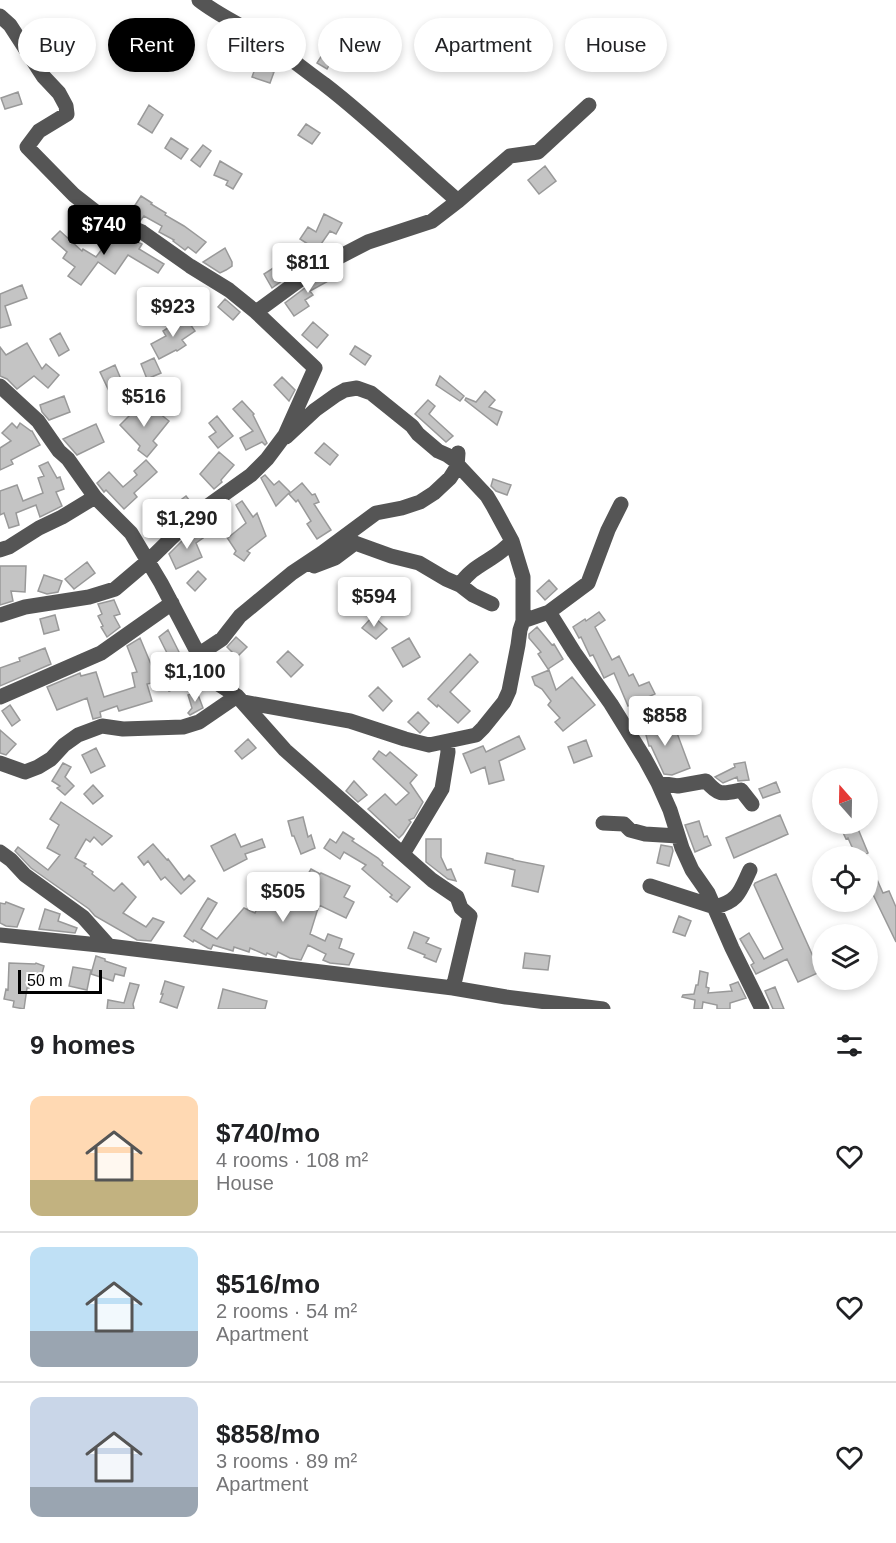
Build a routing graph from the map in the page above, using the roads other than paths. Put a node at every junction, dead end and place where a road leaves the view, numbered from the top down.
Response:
1 (199, 0) edge
2 (0, 16) edge
3 (589, 105) dead end
4 (458, 201) junction
5 (256, 312) junction
6 (0, 386) edge
7 (282, 440) junction
8 (457, 459) junction
9 (95, 496) junction
10 (621, 504) dead end
11 (512, 541) junction
12 (0, 550) edge
13 (148, 561) junction
14 (292, 573) junction
15 (460, 585) junction
16 (171, 603) junction
17 (492, 604) dead end
18 (549, 612) junction
19 (0, 615) edge
20 (523, 621) junction
21 (198, 655) junction
22 (0, 697) edge
23 (240, 699) junction
24 (447, 742) junction
25 (0, 763) edge
26 (658, 783) junction
27 (752, 804) dead end
28 (603, 823) dead end
29 (678, 836) junction
30 (0, 852) edge
31 (403, 854) junction
32 (750, 870) dead end
33 (650, 886) dead end
34 (715, 907) junction
35 (0, 935) edge
36 (109, 946) junction
37 (453, 988) junction
38 (509, 1003) edge
39 (603, 1009) edge
40 (762, 1009) edge

1 - 4 street
2 - 5 street
3 - 4 street
4 - 5 street
5 - 7 street
6 - 9 street
7 - 8 street
7 - 13 street
8 - 11 street
8 - 14 street
9 - 12 street
9 - 13 street
10 - 18 street
11 - 15 street
11 - 20 street
13 - 16 street
13 - 19 street
14 - 15 street
14 - 21 street
15 - 17 street
16 - 21 street
16 - 22 street
18 - 20 street
18 - 26 street
20 - 24 street
21 - 23 street
23 - 24 street
23 - 25 street
23 - 31 street
24 - 31 street
26 - 27 street
26 - 29 street
28 - 29 street
29 - 34 street
30 - 36 street
31 - 37 street
32 - 34 street
33 - 34 street
34 - 40 street
35 - 36 street
36 - 37 street
37 - 38 street
38 - 39 street

